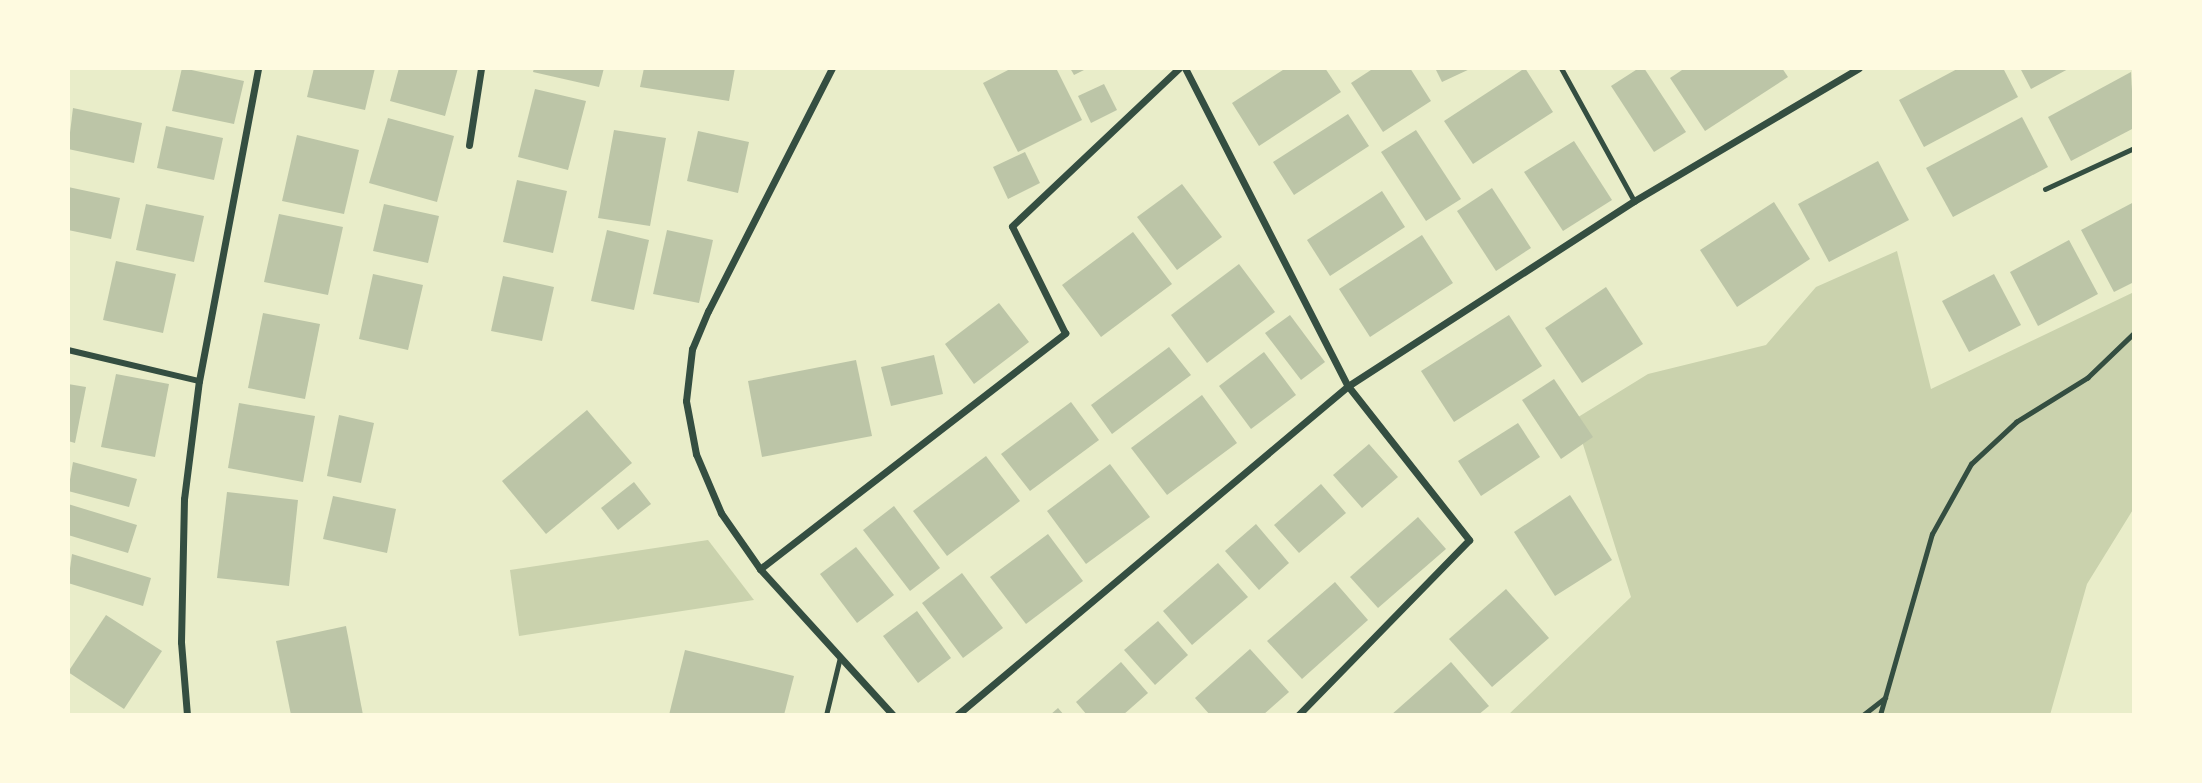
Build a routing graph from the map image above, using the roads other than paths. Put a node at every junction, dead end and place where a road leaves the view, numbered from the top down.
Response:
1 (258, 68) edge
2 (481, 68) edge
3 (832, 68) edge
4 (1179, 68) edge
5 (1185, 68) edge
6 (1561, 68) edge
7 (1858, 68) edge
8 (469, 145) dead end
9 (2134, 148) edge
10 (2045, 189) dead end
11 (1634, 201) junction
12 (68, 350) edge
13 (200, 381) junction
14 (1348, 386) junction
15 (760, 569) junction
16 (840, 657) junction
17 (187, 715) edge
18 (826, 715) edge
19 (893, 715) edge
20 (957, 715) edge
21 (1298, 715) edge

1 - 13 street
2 - 8 street
3 - 15 street
4 - 15 street
5 - 14 street
6 - 11 lane
7 - 11 street
9 - 10 lane
11 - 14 street
12 - 13 street
13 - 17 street
14 - 20 street
14 - 21 street
15 - 16 street
16 - 18 lane
16 - 19 street

